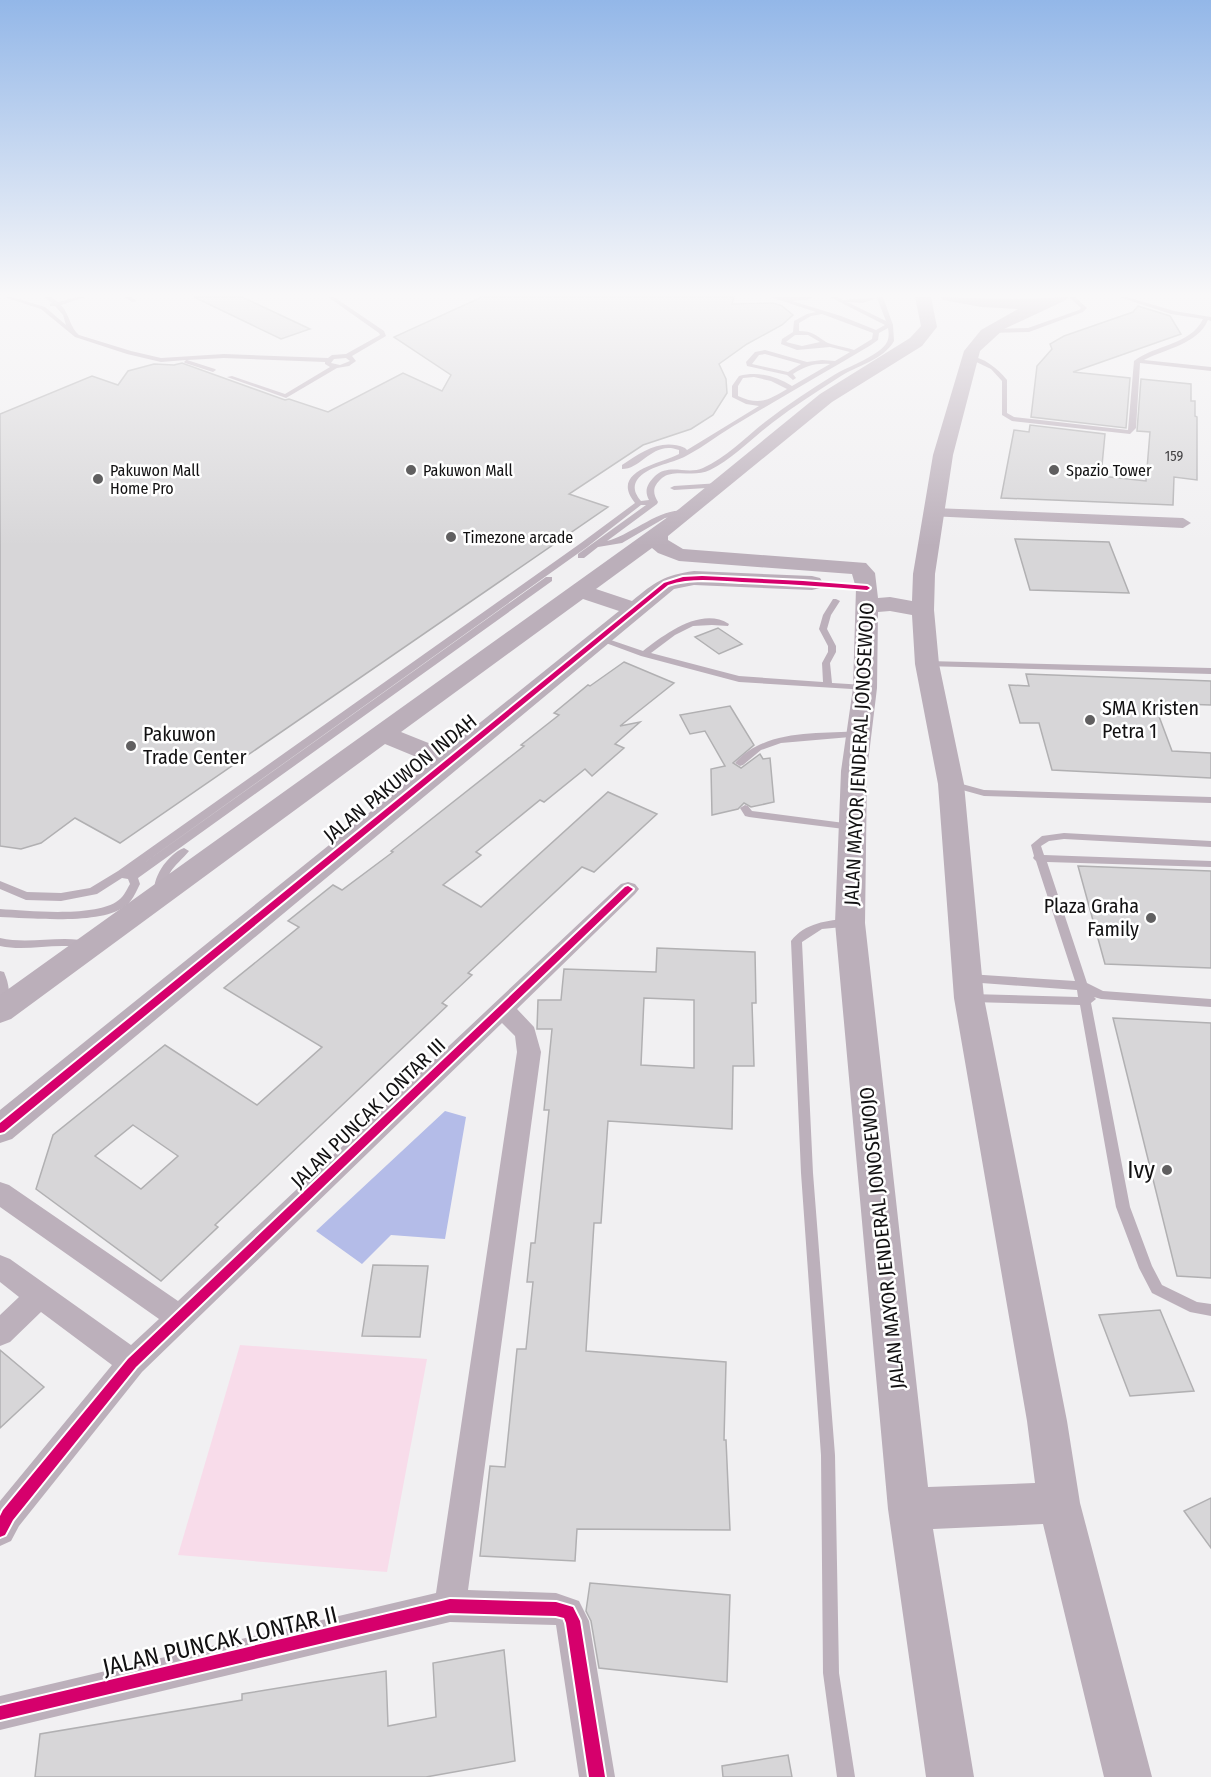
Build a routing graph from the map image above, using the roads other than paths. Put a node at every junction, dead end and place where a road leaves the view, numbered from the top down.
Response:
1 (241, 380) edge
2 (313, 380) edge
3 (739, 380) edge
4 (775, 380) edge
5 (796, 380) edge
6 (806, 380) edge
7 (831, 380) edge
8 (855, 380) edge
9 (964, 380) edge
10 (1004, 380) edge
11 (1136, 380) edge
12 (801, 383) junction
13 (792, 389) junction
14 (768, 404) junction
15 (683, 455) junction
16 (672, 461) junction
17 (625, 467) dead end
18 (648, 469) junction
19 (675, 469) junction
20 (663, 474) junction
21 (720, 485) junction
22 (674, 488) dead end
23 (639, 503) junction
24 (686, 513) junction
25 (934, 513) junction
26 (655, 517) junction
27 (1183, 523) dead end
28 (596, 545) junction
29 (579, 590) junction
30 (857, 598) junction
31 (635, 609) junction
32 (923, 610) junction
33 (725, 624) dead end
34 (599, 639) junction
35 (644, 654) junction
36 (927, 664) junction
37 (1211, 671) edge
38 (828, 684) junction
39 (865, 688) junction
40 (382, 734) junction
41 (860, 734) junction
42 (450, 761) junction
43 (740, 763) dead end
44 (951, 784) junction
45 (1211, 800) edge
46 (744, 808) dead end
47 (852, 827) junction
48 (1211, 844) edge
49 (184, 851) dead end
50 (1038, 858) junction
51 (1211, 864) edge
52 (127, 875) junction
53 (0, 885) edge
54 (628, 889) dead end
55 (159, 897) junction
56 (0, 913) edge
57 (850, 923) junction
58 (0, 942) edge
59 (91, 946) junction
60 (0, 975) edge
61 (1082, 986) junction
62 (968, 988) junction
63 (1101, 995) junction
64 (1085, 1001) junction
65 (1211, 1003) edge
66 (502, 1009) junction
67 (1, 1010) edge
68 (0, 1129) edge
69 (0, 1192) edge
70 (0, 1267) edge
71 (39, 1296) junction
72 (1211, 1311) edge
73 (180, 1318) junction
74 (0, 1333) edge
75 (132, 1363) junction
76 (1059, 1503) junction
77 (909, 1509) junction
78 (0, 1530) edge
79 (450, 1606) junction
80 (0, 1713) edge
81 (597, 1777) edge
82 (846, 1777) edge
83 (950, 1777) edge
84 (1128, 1777) edge

1 - 2 lane
3 - 14 lane
4 - 13 lane
5 - 12 lane
6 - 12 lane
7 - 19 lane
8 - 21 main road
9 - 25 main road
10 - 11 lane
12 - 13 lane
13 - 14 lane
14 - 15 lane
15 - 16 lane
15 - 17 lane
16 - 18 lane
16 - 19 lane
18 - 20 lane
18 - 23 lane
19 - 20 lane
20 - 26 lane
21 - 22 lane
21 - 24 main road
23 - 26 lane
23 - 52 lane
24 - 26 main road
24 - 28 lane
25 - 27 street
25 - 32 main road
26 - 28 lane
26 - 29 main road, JALAN PAKUWON INDAH
26 - 30 main road, JALAN MAYOR JENDERAL JONOSEWOJO
28 - 52 lane
29 - 31 main road
29 - 40 main road, JALAN PAKUWON INDAH
30 - 31 main road, JALAN PAKUWON INDAH
30 - 32 main road, JALAN PAKUWON INDAH
30 - 38 lane
30 - 39 main road, JALAN MAYOR JENDERAL JONOSEWOJO
31 - 34 main road, JALAN PAKUWON INDAH
32 - 36 main road
33 - 35 lane
34 - 35 lane
34 - 42 main road, JALAN PAKUWON INDAH
35 - 38 lane
36 - 37 lane
36 - 44 main road
38 - 39 lane
39 - 41 main road, JALAN MAYOR JENDERAL JONOSEWOJO
40 - 42 main road
40 - 55 main road, JALAN PAKUWON INDAH
41 - 43 lane
41 - 47 main road, JALAN MAYOR JENDERAL JONOSEWOJO
42 - 68 main road, JALAN PAKUWON INDAH
44 - 45 lane
44 - 62 main road
46 - 47 lane
47 - 57 main road, JALAN MAYOR JENDERAL JONOSEWOJO
48 - 50 lane
49 - 55 lane
50 - 51 lane
50 - 61 lane
52 - 53 lane
52 - 56 lane
54 - 66 street, JALAN PUNCAK LONTAR III
55 - 59 main road, JALAN PAKUWON INDAH
57 - 77 main road, JALAN MAYOR JENDERAL JONOSEWOJO
57 - 82 lane
58 - 59 lane
59 - 67 main road, JALAN PAKUWON INDAH
60 - 67 lane, JALAN PAKUWON INDAH
61 - 62 lane
61 - 63 lane
61 - 64 lane
62 - 64 lane
62 - 76 main road
63 - 64 lane
63 - 65 lane
64 - 72 lane
66 - 73 street, JALAN PUNCAK LONTAR III
66 - 79 street
69 - 73 street
70 - 71 street
71 - 74 street
71 - 75 street
73 - 75 street, JALAN PUNCAK LONTAR III
75 - 78 street
76 - 77 main road
76 - 84 main road
77 - 83 main road, JALAN MAYOR JENDERAL JONOSEWOJO
79 - 80 street, JALAN PUNCAK LONTAR II
79 - 81 street, JALAN PUNCAK LONTAR II

